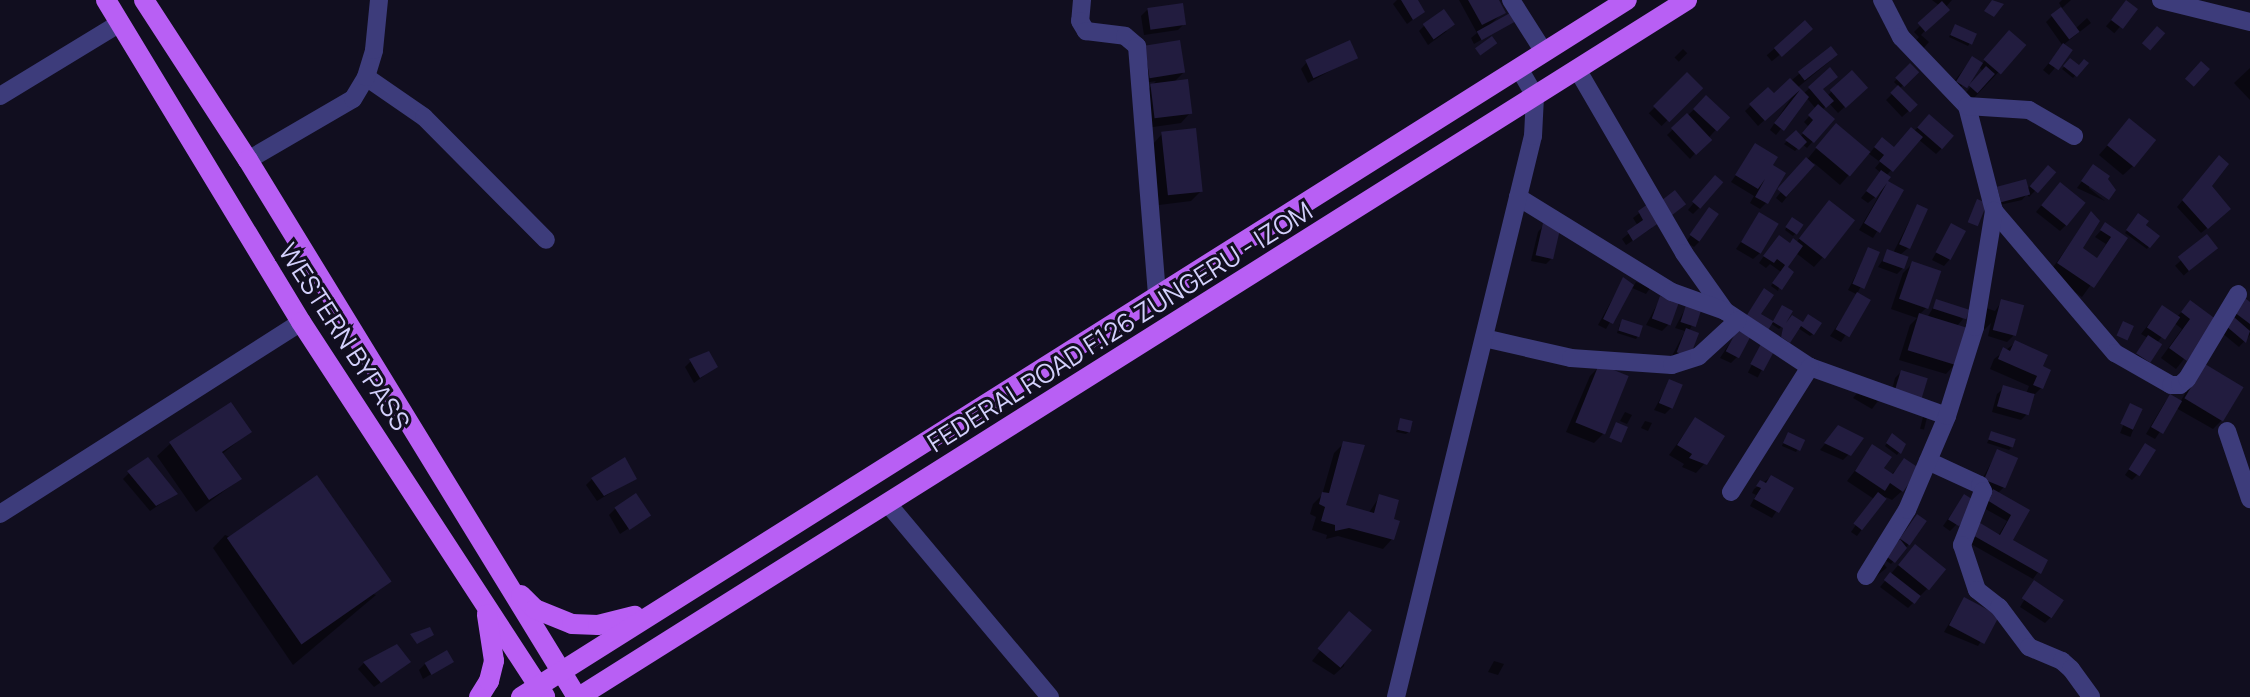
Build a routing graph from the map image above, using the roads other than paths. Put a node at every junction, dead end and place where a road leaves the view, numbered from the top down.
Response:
1 (106, 0) edge
2 (144, 0) edge
3 (379, 0) edge
4 (1082, 0) edge
5 (1511, 0) edge
6 (1627, 0) edge
7 (1687, 0) edge
8 (1882, 0) edge
9 (2161, 0) edge
10 (2250, 22) edge
11 (120, 23) junction
12 (1544, 52) junction
13 (1519, 68) junction
14 (1577, 69) junction
15 (366, 77) junction
16 (0, 96) edge
17 (1535, 96) junction
18 (1967, 106) junction
19 (2074, 136) dead end
20 (248, 160) junction
21 (1518, 197) junction
22 (1994, 211) junction
23 (546, 240) dead end
24 (2238, 294) dead end
25 (1157, 297) junction
26 (1731, 316) junction
27 (301, 322) junction
28 (1484, 338) junction
29 (1810, 367) junction
30 (1947, 416) junction
31 (2227, 431) dead end
32 (1928, 461) junction
33 (1731, 492) dead end
34 (2250, 499) edge
35 (888, 504) junction
36 (0, 514) edge
37 (1866, 576) dead end
38 (507, 582) junction
39 (483, 600) junction
40 (669, 604) junction
41 (562, 671) junction
42 (535, 693) edge
43 (479, 697) edge
44 (578, 697) edge
45 (1050, 697) edge
46 (1396, 697) edge
47 (2091, 697) edge

1 - 11 main road, WESTERN BYPASS
2 - 20 main road, WESTERN BYPASS
3 - 15 street
4 - 25 street
5 - 12 street
6 - 12 main road, FEDERAL ROAD F.126 ZUNGERU - IZOM
7 - 14 main road, FEDERAL ROAD F.126 ZUNGERU - IZOM
8 - 18 street
9 - 10 street
11 - 16 street
11 - 27 main road, WESTERN BYPASS
12 - 13 main road, FEDERAL ROAD F.126 ZUNGERU - IZOM
13 - 17 street
13 - 25 main road, FEDERAL ROAD F.126 ZUNGERU - IZOM
14 - 17 main road, FEDERAL ROAD F.126 ZUNGERU - IZOM
14 - 26 street
15 - 20 street
15 - 23 street
17 - 21 street
17 - 35 main road, FEDERAL ROAD F.126 ZUNGERU - IZOM
18 - 19 street
18 - 22 street
20 - 38 main road, WESTERN BYPASS
21 - 26 street
21 - 28 street
22 - 24 street
22 - 30 street
25 - 40 main road, FEDERAL ROAD F.126 ZUNGERU - IZOM
26 - 28 street
26 - 29 street
27 - 36 street
27 - 39 main road, WESTERN BYPASS
28 - 46 street
29 - 30 street
29 - 33 street
30 - 32 street
31 - 34 street
32 - 37 street
32 - 47 street
35 - 44 main road, FEDERAL ROAD F.126 ZUNGERU - IZOM
35 - 45 street
38 - 40 main road
38 - 41 main road, WESTERN BYPASS
39 - 42 main road, WESTERN BYPASS
39 - 43 main road
40 - 41 main road, FEDERAL ROAD F.126 ZUNGERU - IZOM
41 - 42 main road, FEDERAL ROAD F.126 ZUNGERU - IZOM
41 - 44 main road, WESTERN BYPASS

